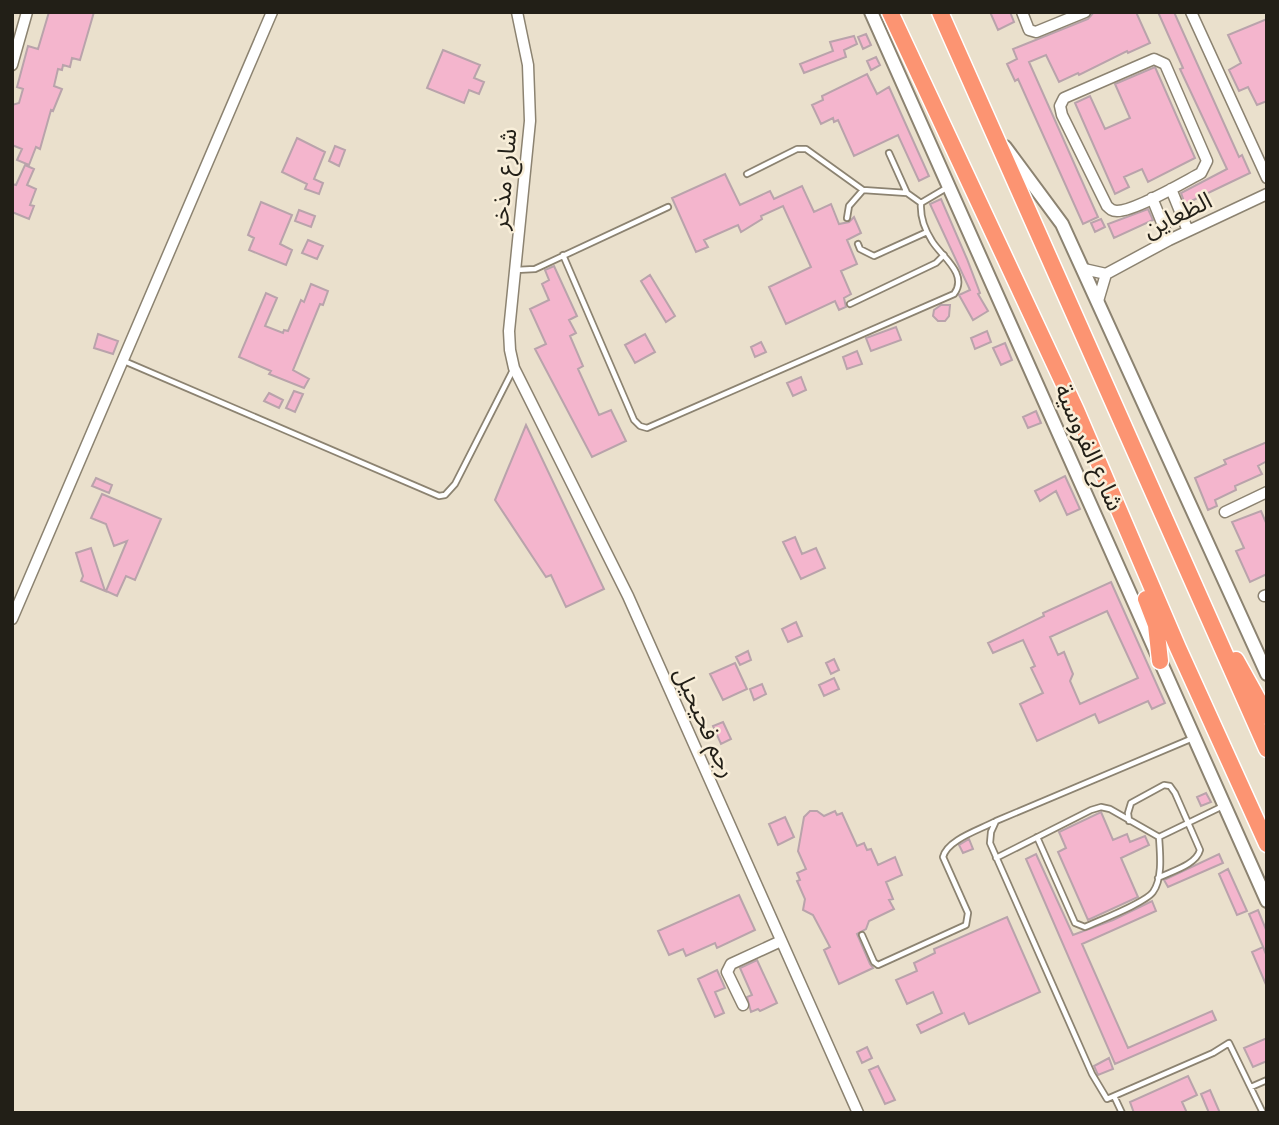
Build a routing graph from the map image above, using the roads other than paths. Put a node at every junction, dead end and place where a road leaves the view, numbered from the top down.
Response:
1 (27, 12) edge
2 (272, 12) edge
3 (517, 12) edge
4 (871, 12) edge
5 (890, 12) edge
6 (940, 12) edge
7 (1022, 12) edge
8 (1085, 12) edge
9 (1191, 12) edge
10 (12, 65) edge
11 (988, 124) junction
12 (889, 153) dead end
13 (747, 174) dead end
14 (1267, 178) edge
15 (948, 187) junction
16 (1171, 189) junction
17 (863, 190) junction
18 (907, 193) junction
19 (1267, 194) edge
20 (1152, 198) junction
21 (921, 203) junction
22 (668, 207) dead end
23 (847, 218) dead end
24 (1188, 231) junction
25 (927, 232) junction
26 (1169, 240) junction
27 (858, 244) dead end
28 (563, 255) junction
29 (944, 256) junction
30 (1084, 269) junction
31 (516, 270) junction
32 (1106, 274) junction
33 (1098, 301) junction
34 (850, 304) dead end
35 (510, 350) joint
36 (123, 360) junction
37 (514, 368) junction
38 (1076, 410) junction
39 (1267, 492) edge
40 (1225, 512) dead end
41 (12, 619) edge
42 (1216, 635) junction
43 (1160, 661) junction
44 (1267, 674) edge
45 (1267, 716) edge
46 (1194, 738) junction
47 (1267, 749) edge
48 (1223, 805) junction
49 (996, 821) junction
50 (1129, 821) junction
51 (1189, 823) junction
52 (1037, 837) junction
53 (1159, 837) junction
54 (1267, 844) edge
55 (995, 858) junction
56 (1157, 878) junction
57 (1267, 901) edge
58 (862, 935) dead end
59 (781, 941) junction
60 (743, 1005) dead end
61 (1267, 1080) edge
62 (1251, 1087) junction
63 (1114, 1096) junction
64 (858, 1113) edge
65 (1122, 1113) edge
66 (1263, 1113) edge

1 - 10 street
2 - 36 street
3 - 31 street, شارع مذخر
4 - 15 main road, شارع الفروسية
5 - 38 highway, شارع الفروسية
6 - 11 highway, شارع الفروسية
7 - 8 street
9 - 14 street
11 - 30 main road, شارع الفروسية
11 - 42 highway, شارع الفروسية
12 - 18 lane
13 - 17 lane
15 - 21 lane
15 - 43 main road, شارع الفروسية
16 - 20 street
16 - 20 street
16 - 24 street
17 - 18 lane
17 - 23 lane
18 - 21 lane
19 - 24 street, الظعاين
20 - 26 street
21 - 25 lane
22 - 28 lane
24 - 26 street, الظعاين
25 - 27 lane
25 - 29 lane
26 - 32 street, الظعاين
28 - 29 lane
28 - 31 lane
29 - 34 lane
30 - 32 street
30 - 33 main road, شارع الفروسية
31 - 35 street, شارع مذخر
32 - 33 street
33 - 44 main road, شارع الفروسية
35 - 37 street, رجم فحيحيل
36 - 37 lane
36 - 41 street
37 - 59 street, رجم فحيحيل
38 - 43 highway
38 - 54 highway, شارع الفروسية
39 - 40 street
42 - 45 highway
42 - 47 highway, شارع الفروسية
43 - 46 main road, شارع الفروسية
46 - 48 main road, شارع الفروسية
46 - 49 lane
48 - 51 lane
48 - 57 main road, شارع الفروسية
49 - 55 lane
49 - 58 lane
50 - 51 lane
50 - 52 lane
50 - 53 lane
51 - 53 lane
51 - 56 lane
52 - 55 lane
52 - 56 lane
53 - 56 lane
55 - 63 lane
59 - 60 street
59 - 64 street, رجم فحيحيل
61 - 62 lane
62 - 63 lane
62 - 66 lane
63 - 65 lane

